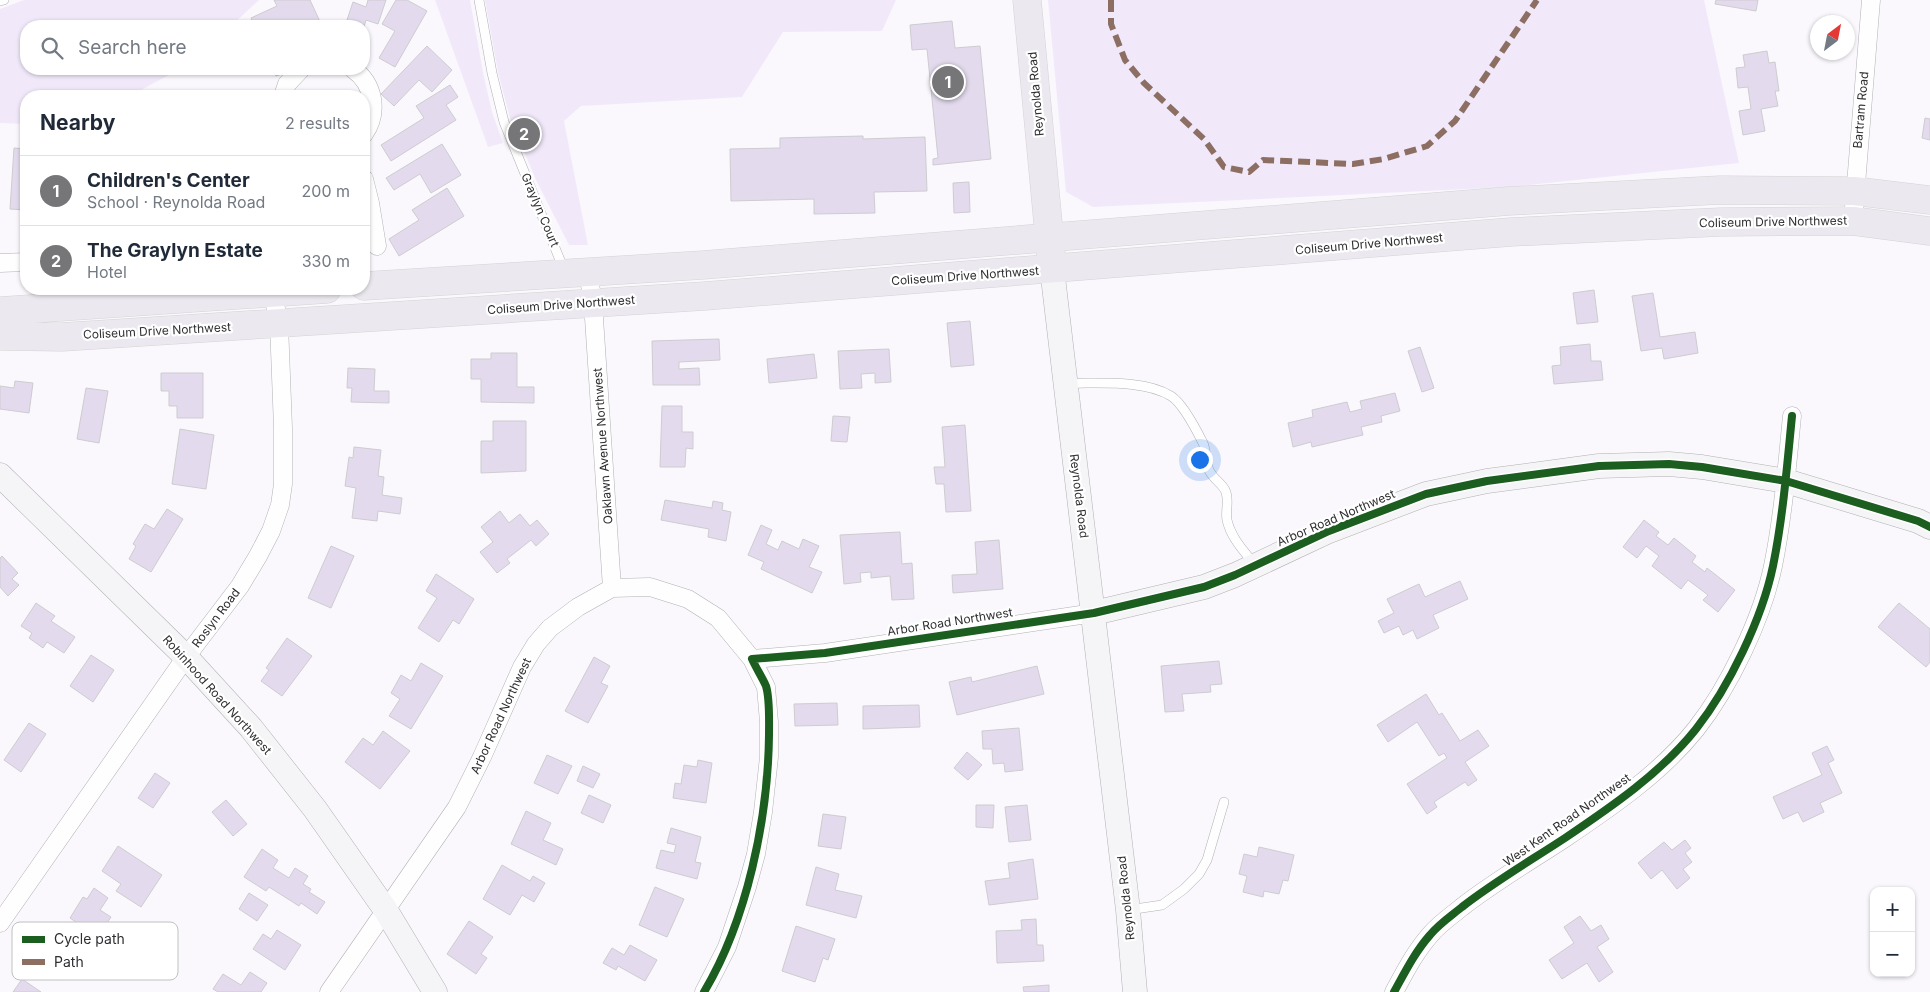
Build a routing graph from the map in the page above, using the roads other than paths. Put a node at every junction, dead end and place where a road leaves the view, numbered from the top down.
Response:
1 (4, 0) edge
2 (479, 0) edge
3 (1027, 0) edge
4 (1871, 0) edge
5 (0, 1) edge
6 (295, 75) edge
7 (360, 75) edge
8 (285, 90) edge
9 (369, 90) edge
10 (370, 94) edge
11 (370, 121) edge
12 (1854, 191) junction
13 (1930, 200) edge
14 (370, 202) edge
15 (1853, 221) junction
16 (1930, 231) edge
17 (1049, 238) junction
18 (378, 246) dead end
19 (20, 262) edge
20 (0, 263) edge
21 (1052, 269) junction
22 (576, 273) junction
23 (370, 286) edge
24 (208, 295) edge
25 (274, 295) edge
26 (594, 303) junction
27 (0, 311) edge
28 (279, 324) junction
29 (0, 336) edge
30 (1066, 383) junction
31 (1792, 416) dead end
32 (1786, 482) junction
33 (3, 483) edge
34 (1930, 527) edge
35 (1255, 565) junction
36 (612, 588) junction
37 (1094, 613) junction
38 (186, 657) junction
39 (752, 659) junction
40 (1224, 802) dead end
41 (385, 909) junction
42 (1128, 910) junction
43 (0, 923) edge
44 (329, 992) edge
45 (435, 992) edge
46 (704, 992) edge
47 (1136, 992) edge
48 (1394, 992) edge

1 - 5 lane
2 - 22 lane, Graylyn Court
3 - 17 main road, Reynolda Road
4 - 12 street, Bartram Road
6 - 8 street
7 - 9 street
10 - 11 street
12 - 13 main road
12 - 15 street, Bartram Road
12 - 17 main road
14 - 18 street
15 - 16 main road, Coliseum Drive Northwest
15 - 21 main road, Coliseum Drive Northwest
17 - 21 main road, Reynolda Road
17 - 22 main road
19 - 20 street
21 - 26 main road, Coliseum Drive Northwest
21 - 30 street, Reynolda Road
22 - 23 main road
22 - 26 street, Oaklawn Avenue Northwest
24 - 27 main road
25 - 28 street, Roslyn Road
26 - 28 main road, Coliseum Drive Northwest
26 - 36 street, Oaklawn Avenue Northwest
28 - 29 main road, Coliseum Drive Northwest
28 - 38 street, Roslyn Road
30 - 35 lane
30 - 37 street, Reynolda Road
31 - 32 street, West Kent Road Northwest
32 - 34 street, Arbor Road Northwest
32 - 35 street, Arbor Road Northwest
32 - 48 street, West Kent Road Northwest
33 - 38 street, Robinhood Road Northwest
35 - 37 street, Arbor Road Northwest
36 - 39 street, Arbor Road Northwest
36 - 41 street, Arbor Road Northwest
37 - 39 street, Arbor Road Northwest
37 - 42 street, Reynolda Road
38 - 41 street, Robinhood Road Northwest
38 - 43 street, Roslyn Road
39 - 46 street
40 - 42 lane
41 - 44 street, Arbor Road Northwest
41 - 45 street, Robinhood Road Northwest
42 - 47 street, Reynolda Road

